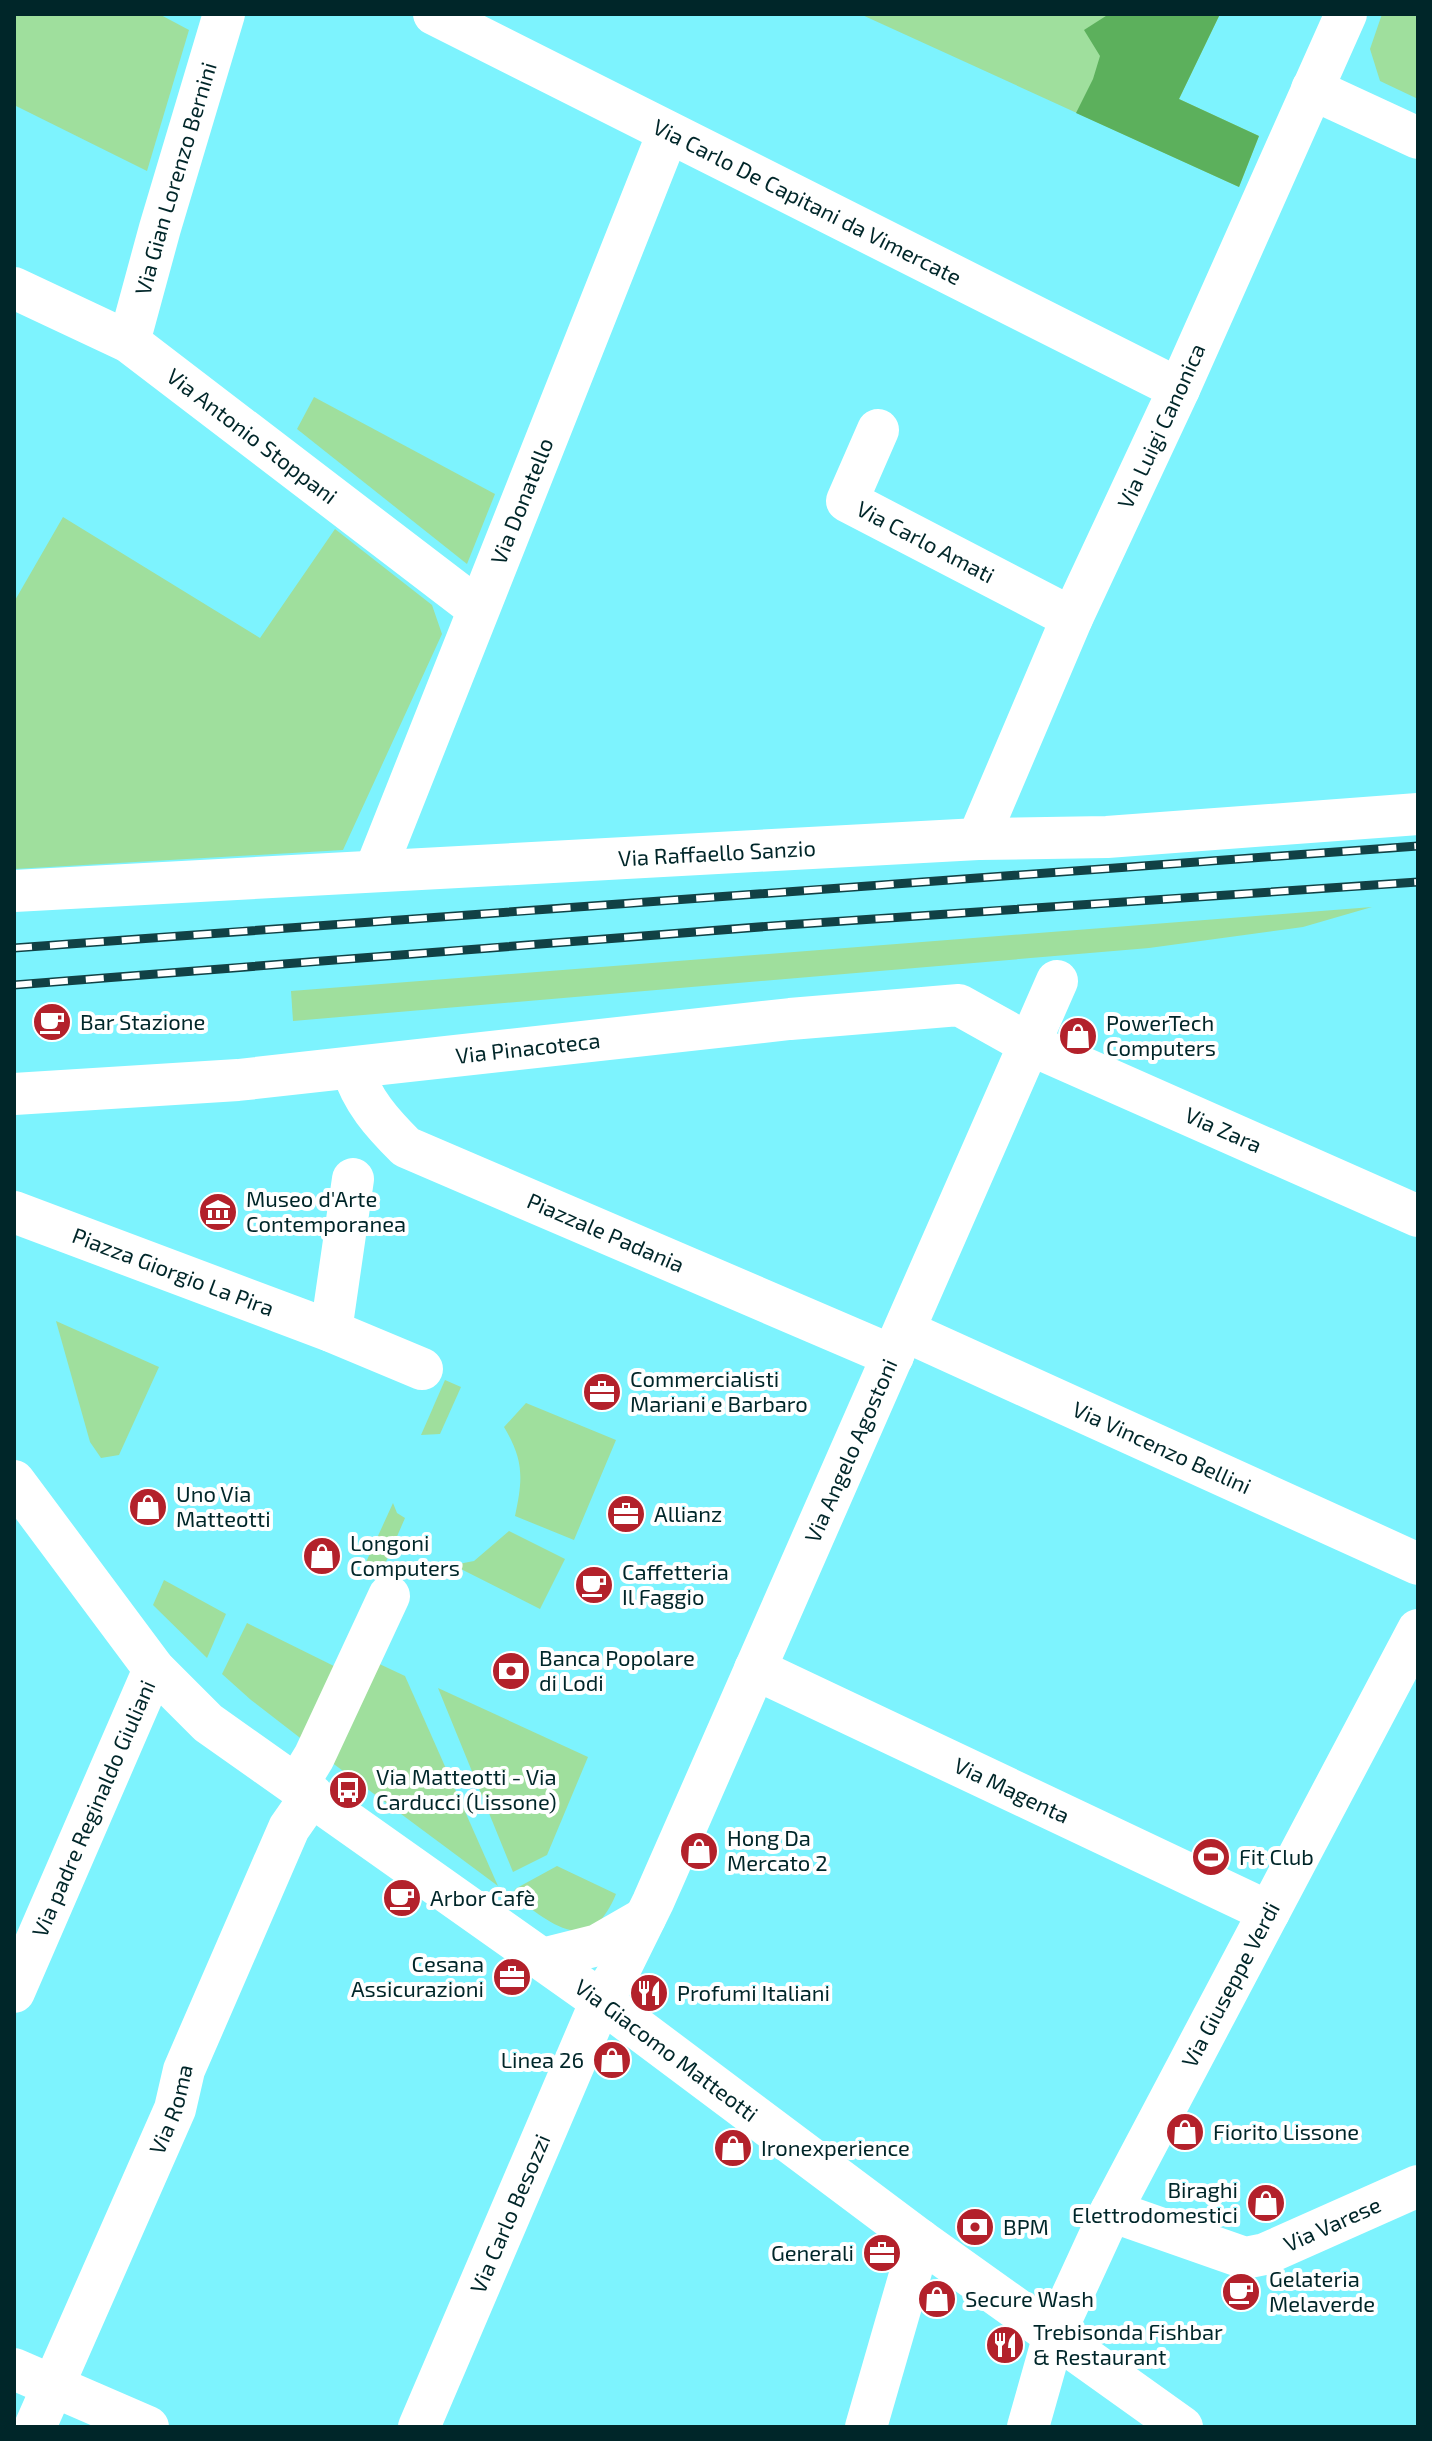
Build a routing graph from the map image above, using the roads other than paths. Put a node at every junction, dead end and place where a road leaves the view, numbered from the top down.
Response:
1 (224, 14) edge
2 (434, 14) edge
3 (1346, 14) edge
4 (1312, 89) junction
5 (668, 133) junction
6 (1418, 138) edge
7 (14, 288) edge
8 (129, 342) junction
9 (1179, 389) junction
10 (878, 430) dead end
11 (477, 608) junction
12 (1072, 618) junction
13 (1418, 814) edge
14 (978, 839) junction
15 (375, 871) junction
16 (14, 891) edge
17 (1057, 981) dead end
18 (1029, 1044) junction
19 (352, 1068) junction
20 (14, 1094) edge
21 (353, 1179) dead end
22 (14, 1212) edge
23 (1418, 1216) edge
24 (331, 1331) junction
25 (899, 1343) junction
26 (422, 1369) dead end
27 (14, 1481) edge
28 (1418, 1564) edge
29 (389, 1596) dead end
30 (1418, 1630) edge
31 (154, 1669) junction
32 (755, 1669) junction
33 (305, 1790) junction
34 (1269, 1912) junction
35 (645, 1918) junction
36 (542, 1959) junction
37 (14, 1992) edge
38 (601, 2001) junction
39 (1415, 2194) edge
40 (1111, 2211) junction
41 (920, 2240) junction
42 (1054, 2335) junction
43 (14, 2369) edge
44 (52, 2387) junction
45 (35, 2427) edge
46 (148, 2427) edge
47 (419, 2427) edge
48 (866, 2427) edge
49 (1028, 2427) edge
50 (1182, 2427) edge

1 - 8 street, Via Gian Lorenzo Bernini
2 - 5 street, Via Carlo De Capitani da Vimercate
3 - 4 street, Via Luigi Canonica
4 - 6 street
4 - 9 street, Via Luigi Canonica
5 - 9 street, Via Carlo De Capitani da Vimercate
5 - 11 street, Via Donatello
7 - 8 street, Via Antonio Stoppani
8 - 11 street, Via Antonio Stoppani
9 - 12 street, Via Luigi Canonica
10 - 12 street, Via Carlo Amati
11 - 15 street, Via Donatello
12 - 14 street, Via Luigi Canonica
13 - 14 street, Via Raffaello Sanzio
14 - 15 street, Via Raffaello Sanzio
15 - 16 street, Via Raffaello Sanzio
17 - 18 street, Via Angelo Agostoni
18 - 19 street, Via Pinacoteca
18 - 23 street, Via Zara
18 - 25 street, Via Angelo Agostoni
19 - 20 street, Via Pinacoteca
19 - 25 street, Piazzale Padania
21 - 24 street
22 - 24 street, Piazza Giorgio La Pira
24 - 26 street, Piazza Giorgio La Pira
25 - 28 street, Via Vincenzo Bellini
25 - 32 street, Via Angelo Agostoni
27 - 31 street, Via Giacomo Matteotti
29 - 33 street
30 - 34 street, Via Giuseppe Verdi
31 - 33 street, Via Giacomo Matteotti
31 - 37 street, Via padre Reginaldo Giuliani
32 - 34 street, Via Magenta
32 - 35 street, Via Angelo Agostoni
33 - 36 street, Via Giacomo Matteotti
33 - 44 street, Via Roma
34 - 40 street, Via Giuseppe Verdi
35 - 36 street
35 - 38 street, Via Angelo Agostoni
36 - 38 street, Via Giacomo Matteotti
38 - 41 street, Via Giacomo Matteotti
38 - 47 street, Via Carlo Besozzi
39 - 40 street, Via Varese
40 - 42 street, Via Giuseppe Verdi
41 - 42 street, Via Giacomo Matteotti
41 - 48 street
42 - 49 street, Via Giuseppe Verdi
42 - 50 street, Via Giacomo Matteotti
43 - 44 street
44 - 45 street, Via Roma
44 - 46 street

